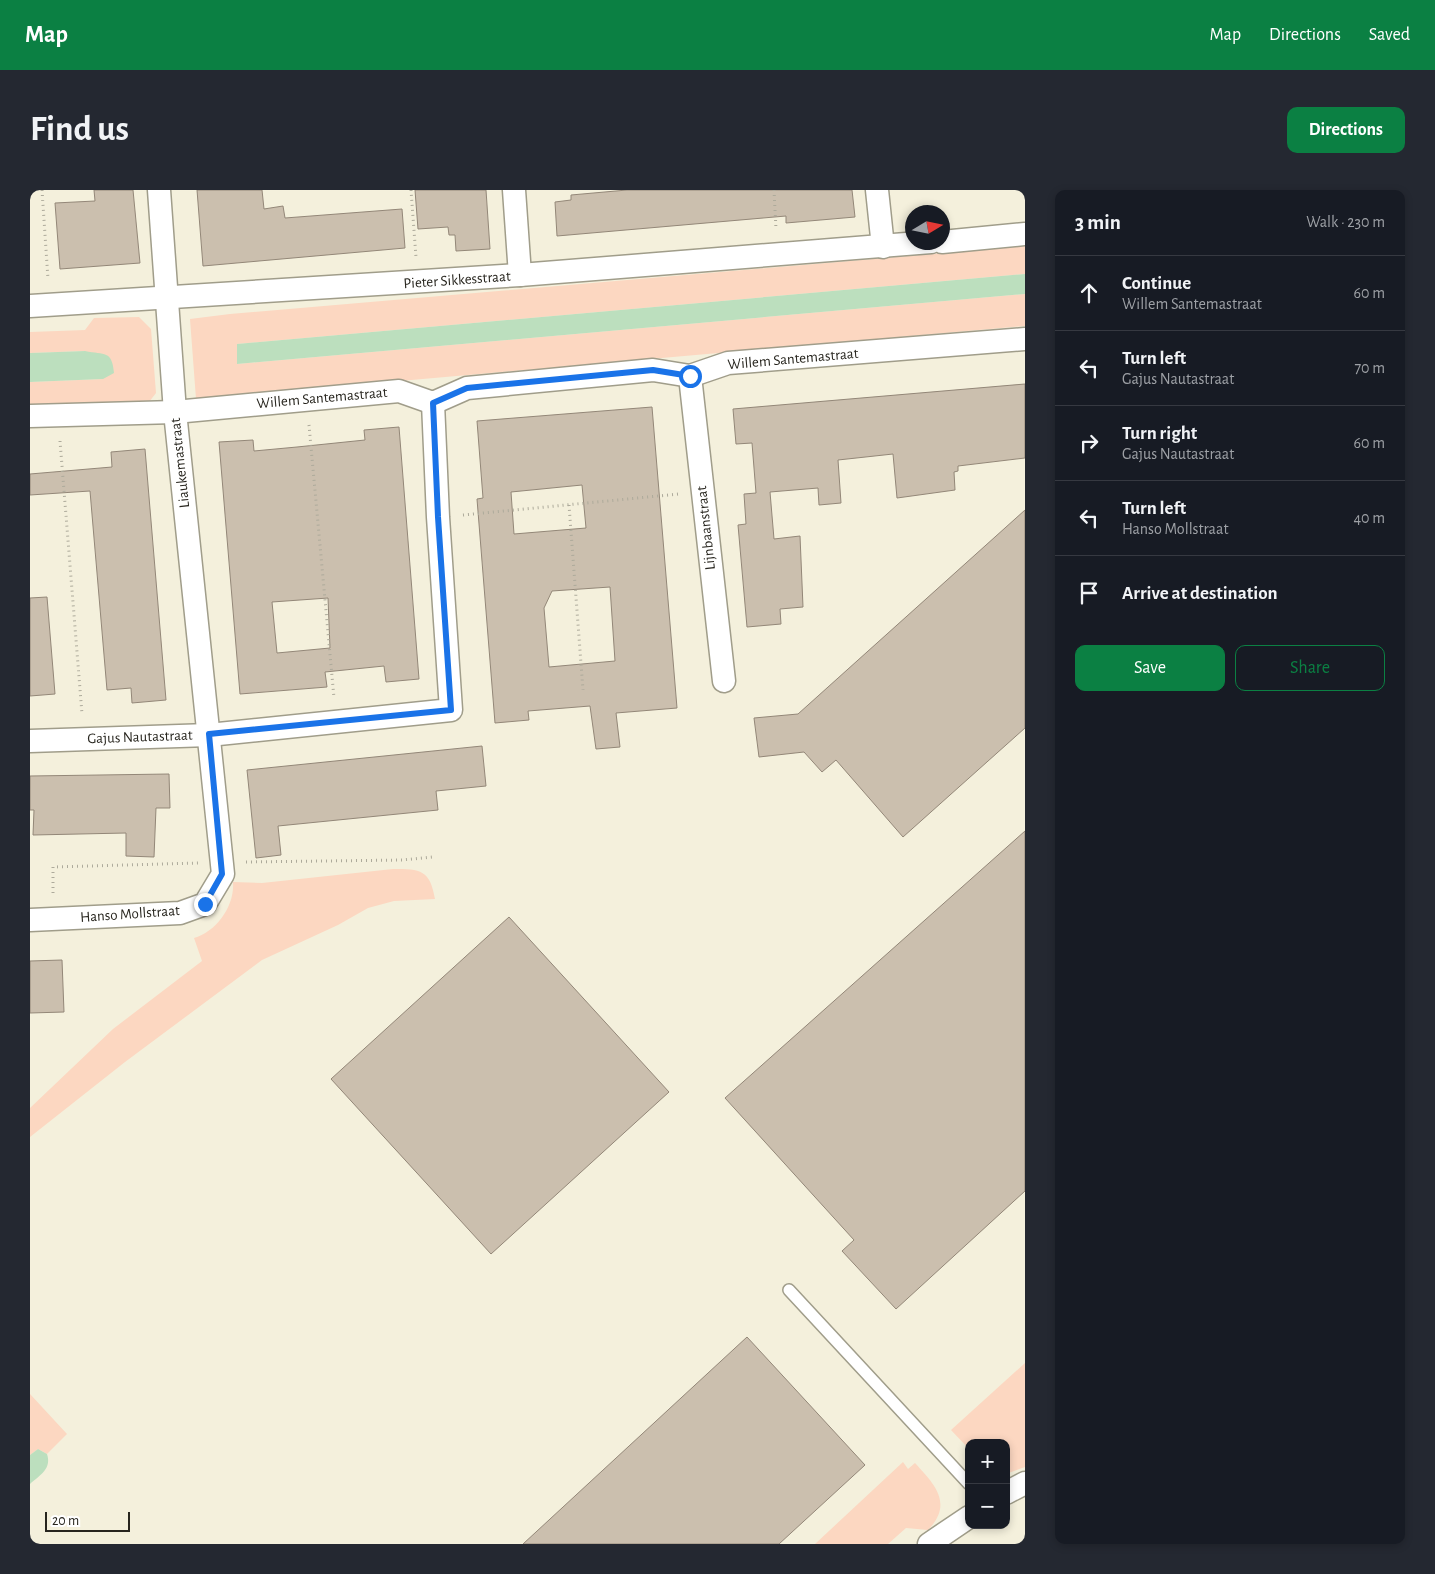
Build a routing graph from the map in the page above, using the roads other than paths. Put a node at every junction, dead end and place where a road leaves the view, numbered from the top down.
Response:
1 (159, 190) edge
2 (514, 190) edge
3 (877, 190) edge
4 (1025, 234) edge
5 (950, 241) edge
6 (905, 245) edge
7 (883, 247) junction
8 (520, 275) junction
9 (167, 299) junction
10 (30, 306) edge
11 (1025, 339) edge
12 (690, 376) junction
13 (433, 403) junction
14 (175, 412) junction
15 (30, 416) edge
16 (724, 681) dead end
17 (209, 734) junction
18 (30, 741) edge
19 (30, 920) edge
20 (789, 1290) dead end
21 (965, 1480) edge
22 (1025, 1483) edge
23 (1010, 1491) edge
24 (965, 1520) edge
25 (929, 1544) edge

1 - 9 street, Liaukemastraat
2 - 8 street
3 - 7 street
4 - 5 street
6 - 7 street, Pieter Sikkesstraat
7 - 8 street, Pieter Sikkesstraat
8 - 9 street, Pieter Sikkesstraat
9 - 10 street, Pieter Sikkesstraat
9 - 14 street, Liaukemastraat
11 - 12 street, Willem Santemastraat
12 - 13 street, Willem Santemastraat
12 - 16 street, Lijnbaanstraat
13 - 14 street, Willem Santemastraat
13 - 17 street, Gajus Nautastraat
14 - 15 street, Willem Santemastraat
14 - 17 street, Liaukemastraat
17 - 18 street, Gajus Nautastraat
17 - 19 street, Hanso Mollstraat
20 - 21 lane
22 - 23 street
24 - 25 street

